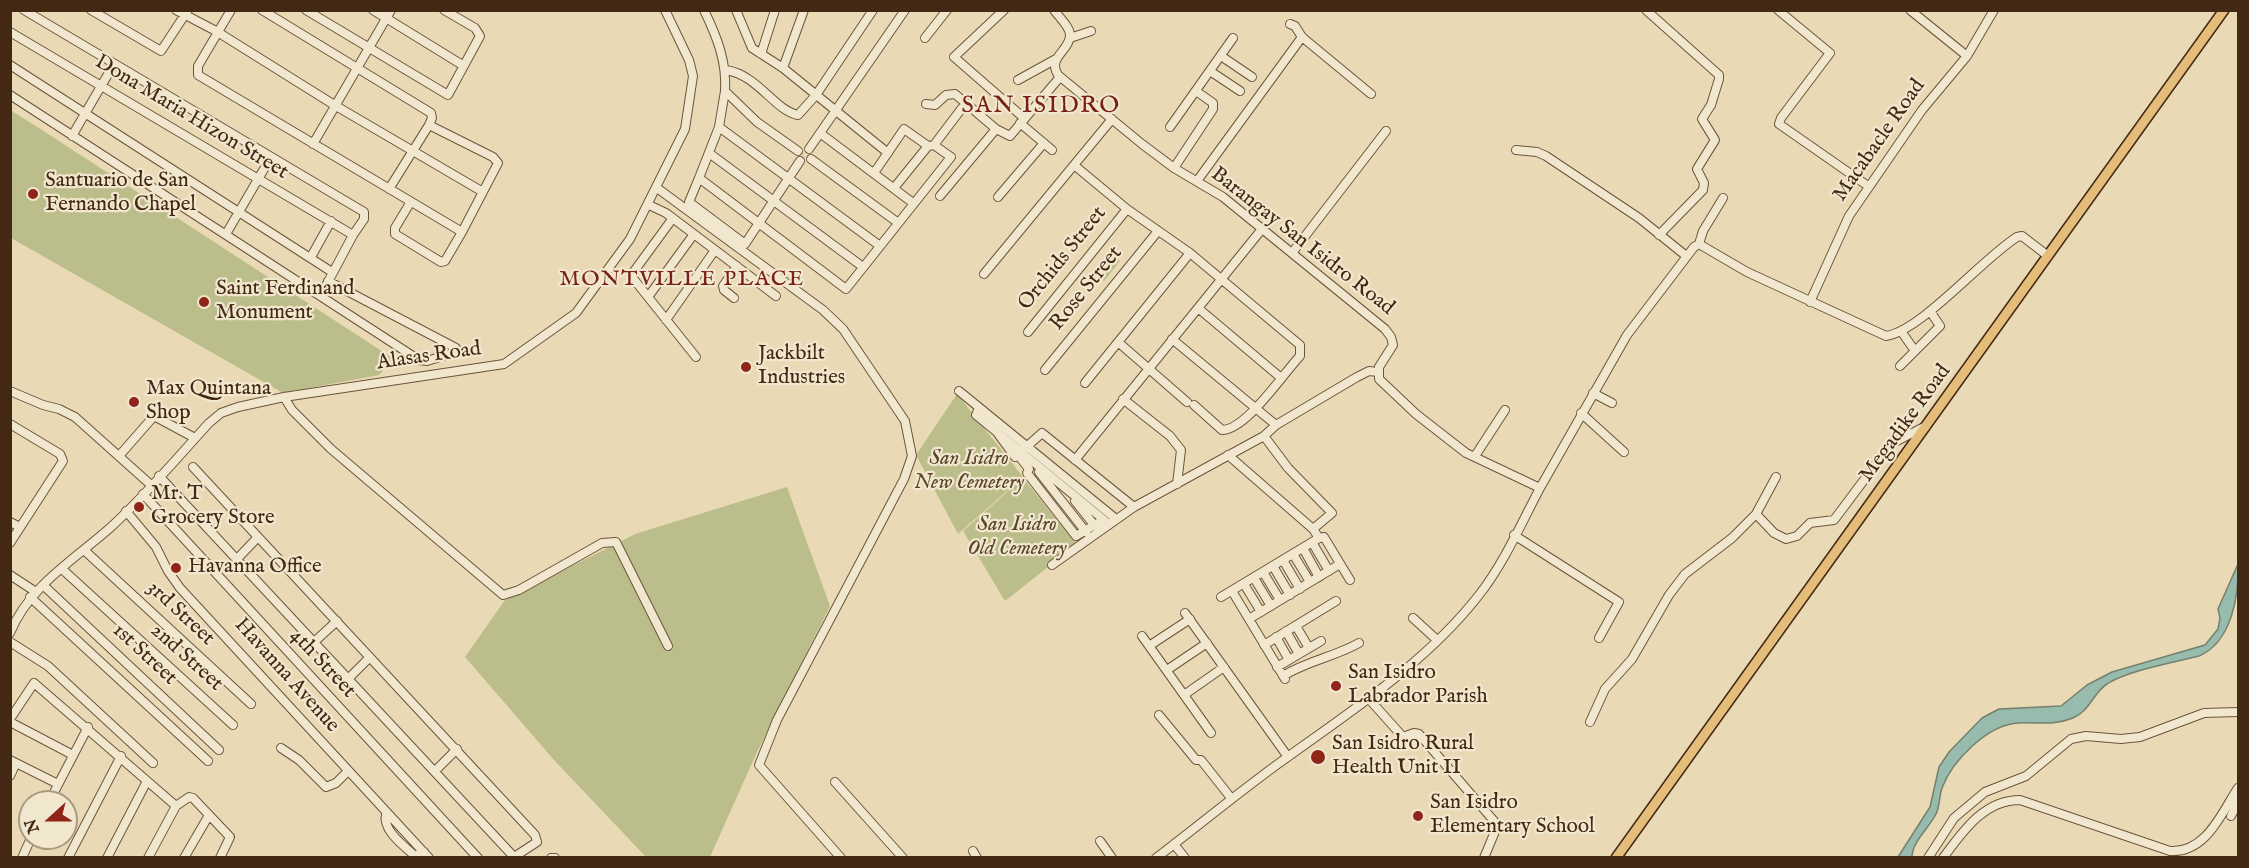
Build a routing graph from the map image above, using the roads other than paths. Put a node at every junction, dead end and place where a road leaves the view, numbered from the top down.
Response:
1 (24, 10) edge
2 (91, 10) edge
3 (176, 10) edge
4 (231, 10) edge
5 (262, 10) edge
6 (306, 10) edge
7 (374, 10) edge
8 (392, 10) edge
9 (444, 10) edge
10 (665, 10) edge
11 (704, 10) edge
12 (736, 10) edge
13 (775, 10) edge
14 (873, 10) edge
15 (905, 10) edge
16 (948, 10) edge
17 (1004, 10) edge
18 (1054, 10) edge
19 (1646, 10) edge
20 (1778, 10) edge
21 (1910, 10) edge
22 (1994, 10) edge
23 (2224, 10) edge
24 (802, 11) edge
25 (186, 13) edge
26 (387, 18) junction
27 (1290, 24) dead end
28 (1091, 31) dead end
29 (10, 32) edge
30 (218, 33) junction
31 (1302, 37) junction
32 (925, 38) dead end
33 (1070, 38) junction
34 (1233, 38) dead end
35 (369, 48) junction
36 (761, 54) junction
37 (1221, 56) junction
38 (1967, 56) junction
39 (1056, 58) junction
40 (114, 64) junction
41 (10, 65) edge
42 (464, 66) junction
43 (357, 68) junction
44 (783, 68) junction
45 (726, 70) junction
46 (1210, 71) junction
47 (1060, 77) junction
48 (1252, 77) dead end
49 (1018, 80) dead end
50 (101, 86) junction
51 (1196, 91) junction
52 (1240, 91) dead end
53 (725, 92) junction
54 (1371, 94) dead end
55 (10, 95) edge
56 (816, 95) junction
57 (926, 104) dead end
58 (336, 106) junction
59 (962, 108) dead end
60 (834, 110) junction
61 (86, 113) junction
62 (1112, 119) junction
63 (1022, 121) junction
64 (429, 125) junction
65 (719, 127) junction
66 (1170, 127) dead end
67 (996, 129) junction
68 (1386, 131) dead end
69 (820, 133) junction
70 (72, 136) junction
71 (1044, 143) junction
72 (313, 144) junction
73 (931, 145) junction
74 (809, 149) junction
75 (1052, 150) dead end
76 (1516, 150) dead end
77 (412, 151) junction
78 (798, 151) junction
79 (709, 153) junction
80 (888, 153) junction
81 (271, 157) junction
82 (811, 159) junction
83 (801, 161) junction
84 (1074, 165) junction
85 (1174, 168) junction
86 (874, 172) junction
87 (257, 178) junction
88 (699, 178) junction
89 (789, 179) junction
90 (1197, 181) junction
91 (1869, 186) junction
92 (657, 188) junction
93 (894, 188) junction
94 (389, 189) junction
95 (483, 192) junction
96 (940, 196) dead end
97 (998, 197) dead end
98 (1723, 198) dead end
99 (774, 201) junction
100 (410, 203) junction
101 (913, 203) junction
102 (649, 205) junction
103 (1127, 209) junction
104 (238, 212) junction
105 (673, 218) junction
106 (331, 221) junction
107 (897, 222) junction
108 (760, 223) junction
109 (1262, 229) junction
110 (1158, 231) junction
111 (462, 232) junction
112 (226, 234) junction
113 (694, 234) junction
114 (353, 235) junction
115 (1659, 235) junction
116 (1699, 244) junction
117 (880, 246) junction
118 (715, 250) junction
119 (1190, 253) junction
120 (1293, 253) junction
121 (1684, 255) junction
122 (2049, 256) junction
123 (311, 257) junction
124 (737, 266) junction
125 (863, 267) junction
126 (332, 272) junction
127 (984, 274) dead end
128 (1222, 279) junction
129 (328, 281) junction
130 (321, 295) junction
131 (776, 296) dead end
132 (648, 297) junction
133 (734, 298) dead end
134 (1810, 302) junction
135 (1198, 308) junction
136 (1930, 311) junction
137 (666, 320) junction
138 (1901, 331) junction
139 (1028, 332) dead end
140 (1172, 339) junction
141 (1118, 342) junction
142 (1915, 351) junction
143 (696, 357) dead end
144 (1899, 366) dead end
145 (1148, 369) junction
146 (1045, 370) dead end
147 (1378, 372) junction
148 (1280, 377) junction
149 (1085, 382) dead end
150 (10, 391) edge
151 (959, 391) dead end
152 (1593, 393) junction
153 (284, 398) junction
154 (1123, 399) junction
155 (1612, 403) dead end
156 (1257, 408) junction
157 (1505, 410) dead end
158 (1581, 412) junction
159 (10, 424) edge
160 (1276, 425) junction
161 (1926, 426) junction
162 (998, 428) junction
163 (1264, 436) junction
164 (195, 438) junction
165 (1023, 452) junction
166 (1624, 453) dead end
167 (1228, 455) junction
168 (119, 456) junction
169 (1475, 456) junction
170 (1075, 460) junction
171 (193, 467) dead end
172 (1049, 475) junction
173 (159, 476) junction
174 (1776, 477) dead end
175 (1178, 484) junction
176 (151, 485) junction
177 (1039, 488) junction
178 (1540, 488) junction
179 (1071, 490) junction
180 (1057, 493) junction
181 (143, 494) junction
182 (1048, 500) junction
183 (1134, 507) junction
184 (1096, 509) junction
185 (126, 511) junction
186 (1756, 514) junction
187 (1109, 521) junction
188 (10, 522) edge
189 (1095, 526) junction
190 (20, 527) junction
191 (1313, 529) junction
192 (1086, 532) junction
193 (1514, 536) junction
194 (258, 537) junction
195 (1316, 540) junction
196 (10, 543) edge
197 (1303, 548) junction
198 (84, 550) junction
199 (1293, 554) junction
200 (237, 559) junction
201 (1283, 560) junction
202 (1052, 564) dead end
203 (1340, 564) junction
204 (1273, 566) junction
205 (62, 569) junction
206 (1329, 571) junction
207 (1263, 572) junction
208 (10, 575) edge
209 (1319, 577) junction
210 (1254, 578) junction
211 (1350, 580) dead end
212 (1310, 582) junction
213 (1244, 584) junction
214 (43, 585) junction
215 (1300, 589) junction
216 (1232, 591) junction
217 (1290, 594) junction
218 (33, 595) junction
219 (1221, 597) dead end
220 (1280, 600) junction
221 (1336, 601) dead end
222 (1271, 606) junction
223 (1261, 612) junction
224 (14, 614) edge
225 (1413, 618) dead end
226 (1249, 619) junction
227 (337, 621) junction
228 (1296, 626) junction
229 (1286, 631) junction
230 (10, 633) edge
231 (1142, 636) dead end
232 (1276, 638) junction
233 (1599, 638) dead end
234 (1437, 640) junction
235 (1321, 641) dead end
236 (10, 642) edge
237 (313, 643) junction
238 (1207, 643) junction
239 (1359, 643) dead end
240 (1264, 645) junction
241 (668, 646) dead end
242 (1149, 646) junction
243 (1309, 648) junction
244 (1299, 654) junction
245 (370, 657) junction
246 (1289, 660) junction
247 (1277, 667) junction
248 (1224, 668) junction
249 (1167, 670) junction
250 (348, 679) junction
251 (1184, 695) junction
252 (1370, 699) junction
253 (251, 704) dead end
254 (2238, 712) edge
255 (1159, 715) dead end
256 (10, 721) edge
257 (1590, 722) dead end
258 (233, 725) dead end
259 (88, 727) junction
260 (1211, 734) dead end
261 (281, 748) dead end
262 (456, 749) junction
263 (219, 750) dead end
264 (73, 755) junction
265 (121, 756) junction
266 (1288, 757) junction
267 (208, 761) dead end
268 (13, 762) edge
269 (153, 763) dead end
270 (348, 771) junction
271 (435, 771) junction
272 (10, 776) edge
273 (147, 781) junction
274 (835, 782) dead end
275 (58, 784) junction
276 (2238, 788) edge
277 (55, 790) edge
278 (1231, 798) junction
279 (2238, 802) edge
280 (176, 806) junction
281 (209, 815) junction
282 (2231, 816) dead end
283 (1100, 841) dead end
284 (1174, 844) junction
285 (426, 855) edge
286 (1489, 856) edge
287 (515, 857) edge
288 (68, 858) edge
289 (107, 858) edge
290 (148, 858) edge
291 (184, 858) edge
292 (220, 858) edge
293 (478, 858) edge
294 (841, 858) edge
295 (903, 858) edge
296 (1112, 858) edge
297 (1156, 858) edge
298 (1185, 858) edge
299 (1616, 858) edge
300 (1928, 858) edge
301 (1943, 858) edge

1 - 40 street
2 - 25 street
3 - 25 street
4 - 30 street
5 - 43 street
6 - 35 street
7 - 26 street
8 - 26 street
9 - 42 street
10 - 92 street, Alasas Road
11 - 45 street
12 - 36 street
13 - 36 street
14 - 56 street
15 - 60 street
16 - 32 street
17 - 63 street
18 - 33 street
19 - 115 street
20 - 91 street
21 - 38 street
22 - 38 street, Macabacle Road
23 - 122 main road, Megadike Road
24 - 44 street
25 - 30 street
26 - 35 street
26 - 42 street
27 - 31 street
28 - 33 street
29 - 50 street, Dona Maria Hizon Street
30 - 58 street
30 - 72 street
31 - 54 street
31 - 90 street
33 - 39 street
34 - 37 street
35 - 42 street
35 - 43 street
36 - 44 street
37 - 46 street
37 - 48 street
38 - 91 street, Macabacle Road
39 - 47 street
39 - 49 street
40 - 50 street
40 - 81 street
41 - 61 street
43 - 58 street
43 - 64 street
44 - 56 street
45 - 53 street
45 - 56 street
46 - 51 street
46 - 52 street
47 - 62 street, Barangay San Isidro Road
47 - 63 street
50 - 61 street
50 - 87 street, Dona Maria Hizon Street
51 - 66 street
51 - 85 street
53 - 65 street
53 - 78 street
55 - 70 street
56 - 60 street
57 - 67 street
58 - 72 street
58 - 77 street
59 - 73 street
60 - 69 street
60 - 80 street
61 - 70 street
61 - 104 street
62 - 84 street
62 - 85 street, Barangay San Isidro Road
63 - 67 street
63 - 71 street
64 - 77 street
64 - 95 street
65 - 79 street
65 - 89 street
67 - 96 street
68 - 120 street
69 - 74 street
69 - 86 street
70 - 112 street
71 - 75 street
71 - 97 street
72 - 94 street
73 - 80 street
73 - 93 street
73 - 101 street
74 - 78 street
74 - 82 street
76 - 115 street
77 - 94 street
77 - 95 street
78 - 83 street
79 - 88 street
79 - 99 street
80 - 86 street
81 - 87 street
81 - 114 street
82 - 83 street
82 - 107 street
83 - 89 street
84 - 103 street
84 - 127 street
85 - 90 street, Barangay San Isidro Road
86 - 93 street
87 - 104 street
87 - 106 street, Dona Maria Hizon Street
88 - 108 street
88 - 108 street
89 - 99 street
89 - 117 street
90 - 109 street, Barangay San Isidro Road
91 - 134 street, Macabacle Road
92 - 102 street, Alasas Road
92 - 294 street
93 - 101 street
94 - 100 street
95 - 111 street
98 - 116 street
99 - 108 street
99 - 125 street
100 - 111 street
100 - 111 street
101 - 107 street
102 - 105 street
102 - 153 street, Alasas Road
103 - 110 street
103 - 139 street, Orchids Street
104 - 112 street
104 - 123 street
105 - 113 street
105 - 132 street
106 - 114 street, Dona Maria Hizon Street
106 - 123 street
107 - 117 street
108 - 125 street
109 - 120 street, Barangay San Isidro Road
109 - 128 street
110 - 119 street
110 - 146 street, Rose Street
112 - 130 street
113 - 118 street
113 - 132 street
114 - 126 street
115 - 121 street
116 - 121 street
116 - 134 street
117 - 125 street
118 - 124 street
118 - 137 street
119 - 128 street
119 - 141 street
120 - 147 street, Barangay San Isidro Road
121 - 152 street
122 - 136 street
122 - 161 main road, Megadike Road
123 - 126 street
124 - 131 street
124 - 133 street
126 - 129 street
128 - 135 street
128 - 148 street
129 - 130 street
129 - 130 street
132 - 137 street
134 - 138 street
135 - 140 street
135 - 148 street
136 - 138 street
136 - 142 street
137 - 143 street
138 - 142 street
140 - 145 street
140 - 156 street
141 - 145 street
141 - 149 street
142 - 144 street
145 - 154 street
145 - 156 street
147 - 160 street
147 - 169 street
148 - 156 street
150 - 168 street
151 - 162 street
152 - 155 street
152 - 158 street
153 - 164 street, Alasas Road
153 - 241 street
154 - 170 street
154 - 175 street
156 - 160 street
157 - 169 street
158 - 166 street
158 - 178 street
159 - 190 street
160 - 163 street
161 - 186 street
161 - 299 main road, Megadike Road
162 - 165 street
162 - 165 street
163 - 167 street
163 - 191 street
164 - 168 street
164 - 173 street, Alasas Road
165 - 170 street
165 - 172 street
165 - 172 street
165 - 177 street
167 - 175 street
167 - 191 street
168 - 176 street
169 - 178 street
170 - 183 street
171 - 194 street
172 - 177 street
172 - 179 street
172 - 180 street
173 - 176 street, Alasas Road
173 - 200 street
174 - 186 street
175 - 183 street
176 - 181 street, Alasas Road
177 - 182 street
178 - 193 street
179 - 180 street
179 - 184 street
179 - 189 street
180 - 182 street
180 - 192 street
181 - 185 street, Alasas Road
181 - 293 street, 4th Street
182 - 192 street
183 - 187 street
184 - 187 street
184 - 187 street
185 - 198 street, Alasas Road
185 - 270 street, Havanna Avenue
186 - 257 street
187 - 189 street
187 - 202 street
188 - 190 street
189 - 192 street
190 - 196 street
191 - 195 street
193 - 233 street
193 - 234 street
194 - 200 street
194 - 227 street
195 - 197 street
195 - 203 street
195 - 206 street
197 - 199 street
197 - 209 street
198 - 205 street, Alasas Road
198 - 253 street, 3rd Street
199 - 201 street
199 - 212 street
200 - 237 street
201 - 204 street
201 - 215 street
203 - 206 street
203 - 211 street
204 - 207 street
204 - 217 street
205 - 214 street, Alasas Road
205 - 258 street, 2nd Street
206 - 209 street
207 - 210 street
207 - 220 street
208 - 218 street
209 - 212 street
210 - 213 street
210 - 222 street
212 - 215 street
213 - 216 street
213 - 223 street
214 - 218 street, Alasas Road
214 - 263 street, 1st Street
215 - 217 street
216 - 219 street
216 - 226 street
217 - 220 street
218 - 224 street, Alasas Road
218 - 267 street
220 - 222 street
221 - 228 street
222 - 223 street
223 - 226 street
224 - 230 street, Alasas Road
225 - 234 street
226 - 240 street
227 - 237 street
227 - 245 street
228 - 229 street
228 - 243 street
229 - 232 street
229 - 244 street
231 - 242 street
232 - 240 street
232 - 246 street
234 - 252 street
235 - 243 street
236 - 269 street
237 - 250 street
238 - 242 street
238 - 248 street
238 - 249 street
239 - 247 street
240 - 247 street
242 - 249 street
243 - 244 street
244 - 246 street
245 - 250 street
245 - 262 street
246 - 247 street
248 - 251 street
248 - 266 street
249 - 251 street
250 - 271 street
251 - 260 street
252 - 266 street
252 - 286 street
254 - 300 street
255 - 278 street
256 - 259 street
256 - 264 street
259 - 264 street
259 - 265 street
261 - 270 street
262 - 271 street
262 - 287 street
264 - 275 street
265 - 273 street
265 - 288 street
266 - 278 street
268 - 272 street
268 - 275 street
270 - 285 street, Havanna Avenue
271 - 287 street
273 - 280 street
273 - 289 street
274 - 295 street
275 - 277 street
276 - 301 street
278 - 284 street
279 - 282 street
280 - 281 street
280 - 290 street
281 - 291 street
281 - 292 street
283 - 296 street
284 - 297 street
284 - 298 street

